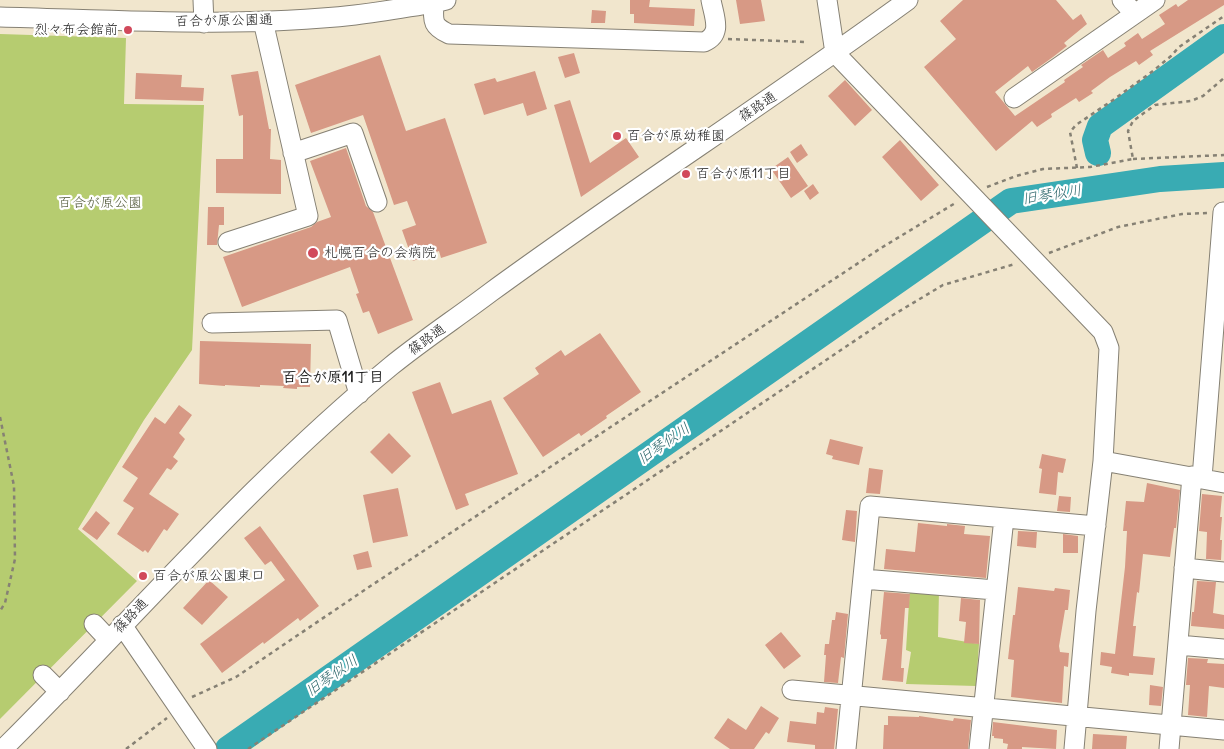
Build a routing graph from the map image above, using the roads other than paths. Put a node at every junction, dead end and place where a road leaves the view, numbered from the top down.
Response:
1 (203, 0) edge
2 (711, 0) edge
3 (827, 0) edge
4 (908, 0) edge
5 (1155, 0) edge
6 (440, 2) edge
7 (1128, 7) edge
8 (0, 17) edge
9 (263, 21) junction
10 (204, 22) junction
11 (835, 53) junction
12 (1014, 98) dead end
13 (293, 153) junction
14 (377, 202) dead end
15 (1223, 212) edge
16 (228, 242) dead end
17 (212, 324) dead end
18 (359, 394) junction
19 (1103, 461) junction
20 (1197, 477) junction
21 (1224, 483) edge
22 (1004, 518) junction
23 (1096, 526) junction
24 (1184, 568) junction
25 (1224, 572) edge
26 (863, 579) junction
27 (995, 590) junction
28 (94, 624) dead end
29 (122, 625) junction
30 (109, 640) junction
31 (1178, 645) junction
32 (1224, 649) edge
33 (43, 675) dead end
34 (792, 690) dead end
35 (60, 692) junction
36 (850, 696) junction
37 (982, 707) junction
38 (1077, 716) junction
39 (1171, 725) junction
40 (1224, 730) edge
41 (3, 749) edge
42 (207, 749) edge
43 (846, 749) edge
44 (978, 749) edge
45 (1074, 749) edge
46 (1169, 749) edge

1 - 10 street
2 - 6 street
3 - 11 street
4 - 11 street, 篠路通
5 - 7 street
6 - 9 street, 百合が原公園通
7 - 12 street
8 - 10 street, 百合が原公園通
9 - 10 street, 百合が原公園通
9 - 13 street
11 - 18 street, 篠路通
11 - 19 street
13 - 14 street
13 - 16 street
15 - 20 street
17 - 18 street
18 - 29 street, 篠路通
19 - 20 street
19 - 23 street
20 - 21 street
20 - 24 street
22 - 23 street
22 - 26 street
22 - 27 street
23 - 38 street
24 - 25 street
24 - 31 street
26 - 27 street
26 - 36 street
27 - 37 street
28 - 30 street
29 - 30 street, 篠路通
29 - 42 street
30 - 35 street, 篠路通
31 - 32 street
31 - 39 street
33 - 35 street
34 - 36 street
35 - 41 street, 篠路通
36 - 37 street
36 - 43 street
37 - 38 street
37 - 44 street
38 - 39 street
38 - 45 street
39 - 40 street
39 - 46 street

